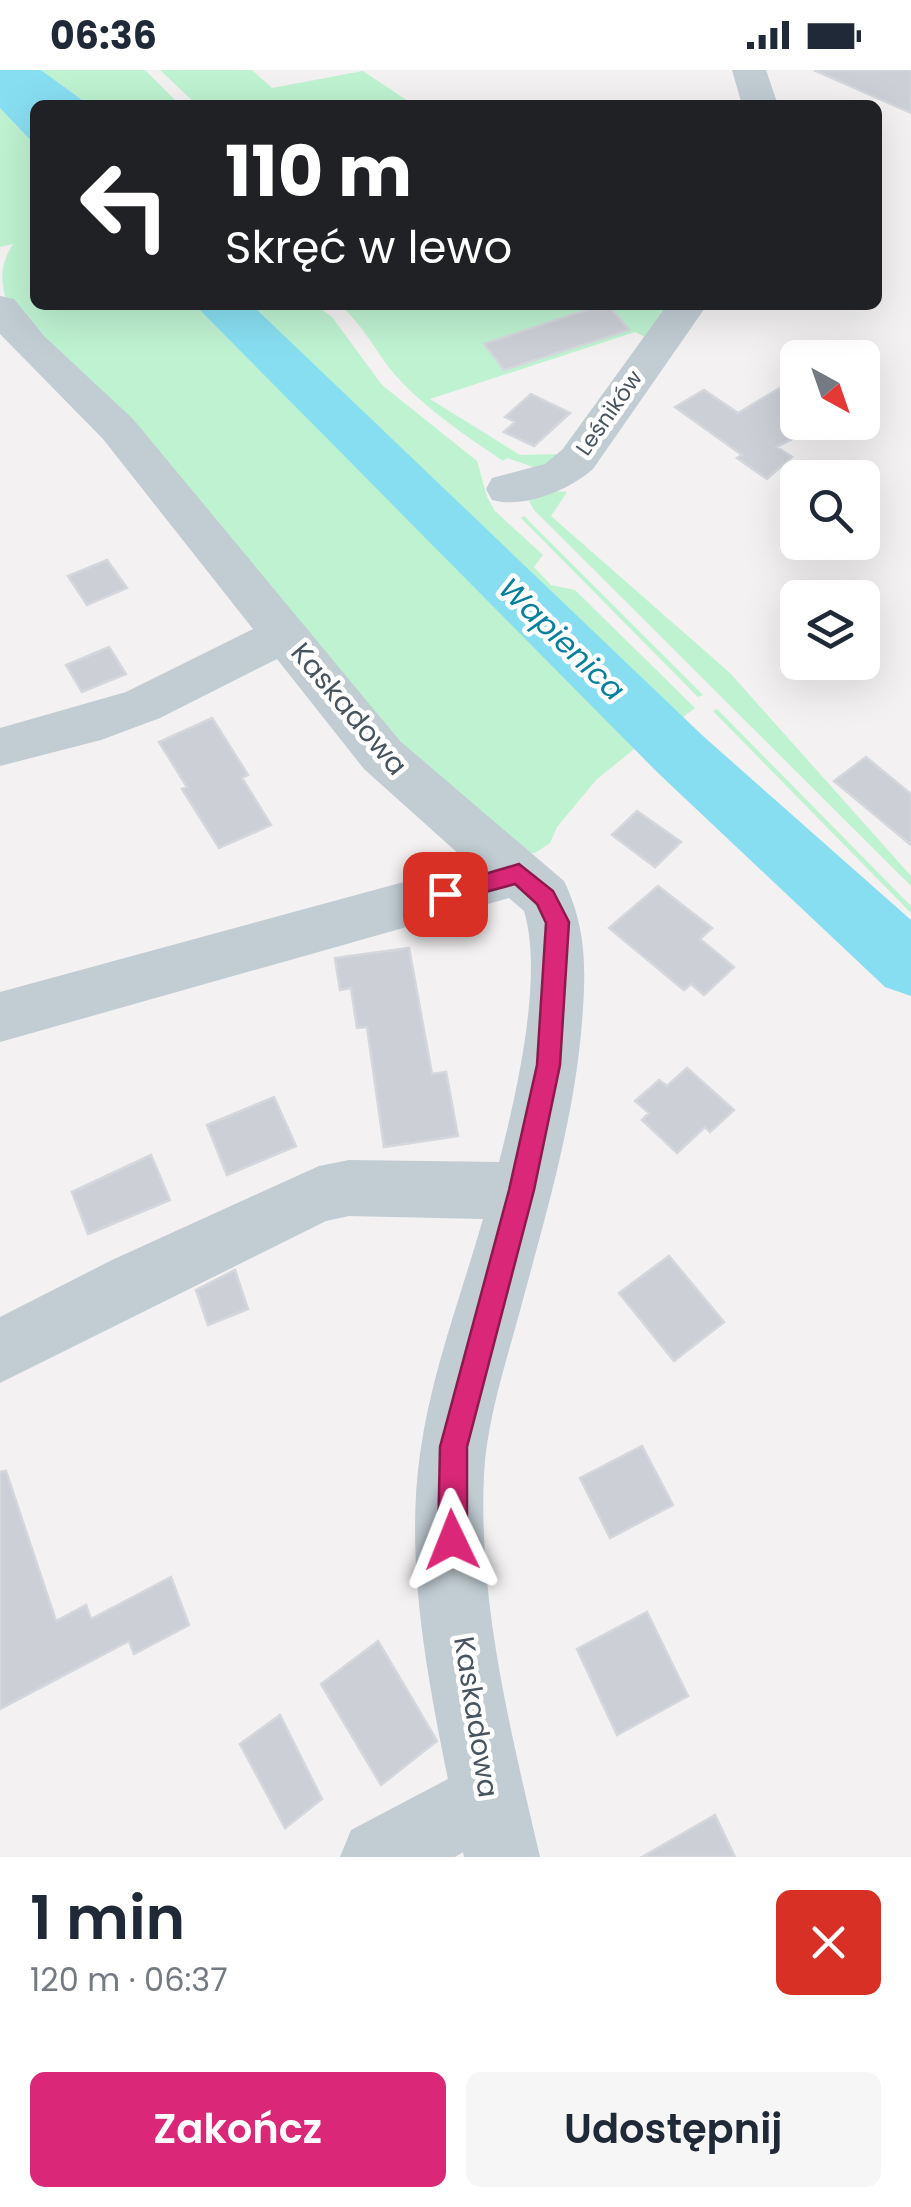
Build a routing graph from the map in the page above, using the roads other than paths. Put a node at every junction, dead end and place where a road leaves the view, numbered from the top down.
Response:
1 (749, 70) edge
2 (758, 100) edge
3 (0, 308) edge
4 (683, 310) edge
5 (508, 489) dead end
6 (286, 634) junction
7 (0, 747) edge
8 (519, 874) junction
9 (0, 1017) edge
10 (522, 1190) junction
11 (0, 1350) edge
12 (495, 1827) edge
13 (378, 1857) edge

1 - 2 street
3 - 6 street, Kaskadowa
4 - 5 street, Leśników
6 - 7 street
6 - 8 street, Kaskadowa
8 - 9 street
8 - 10 street, Kaskadowa
10 - 11 street
10 - 12 street, Kaskadowa
12 - 13 street

